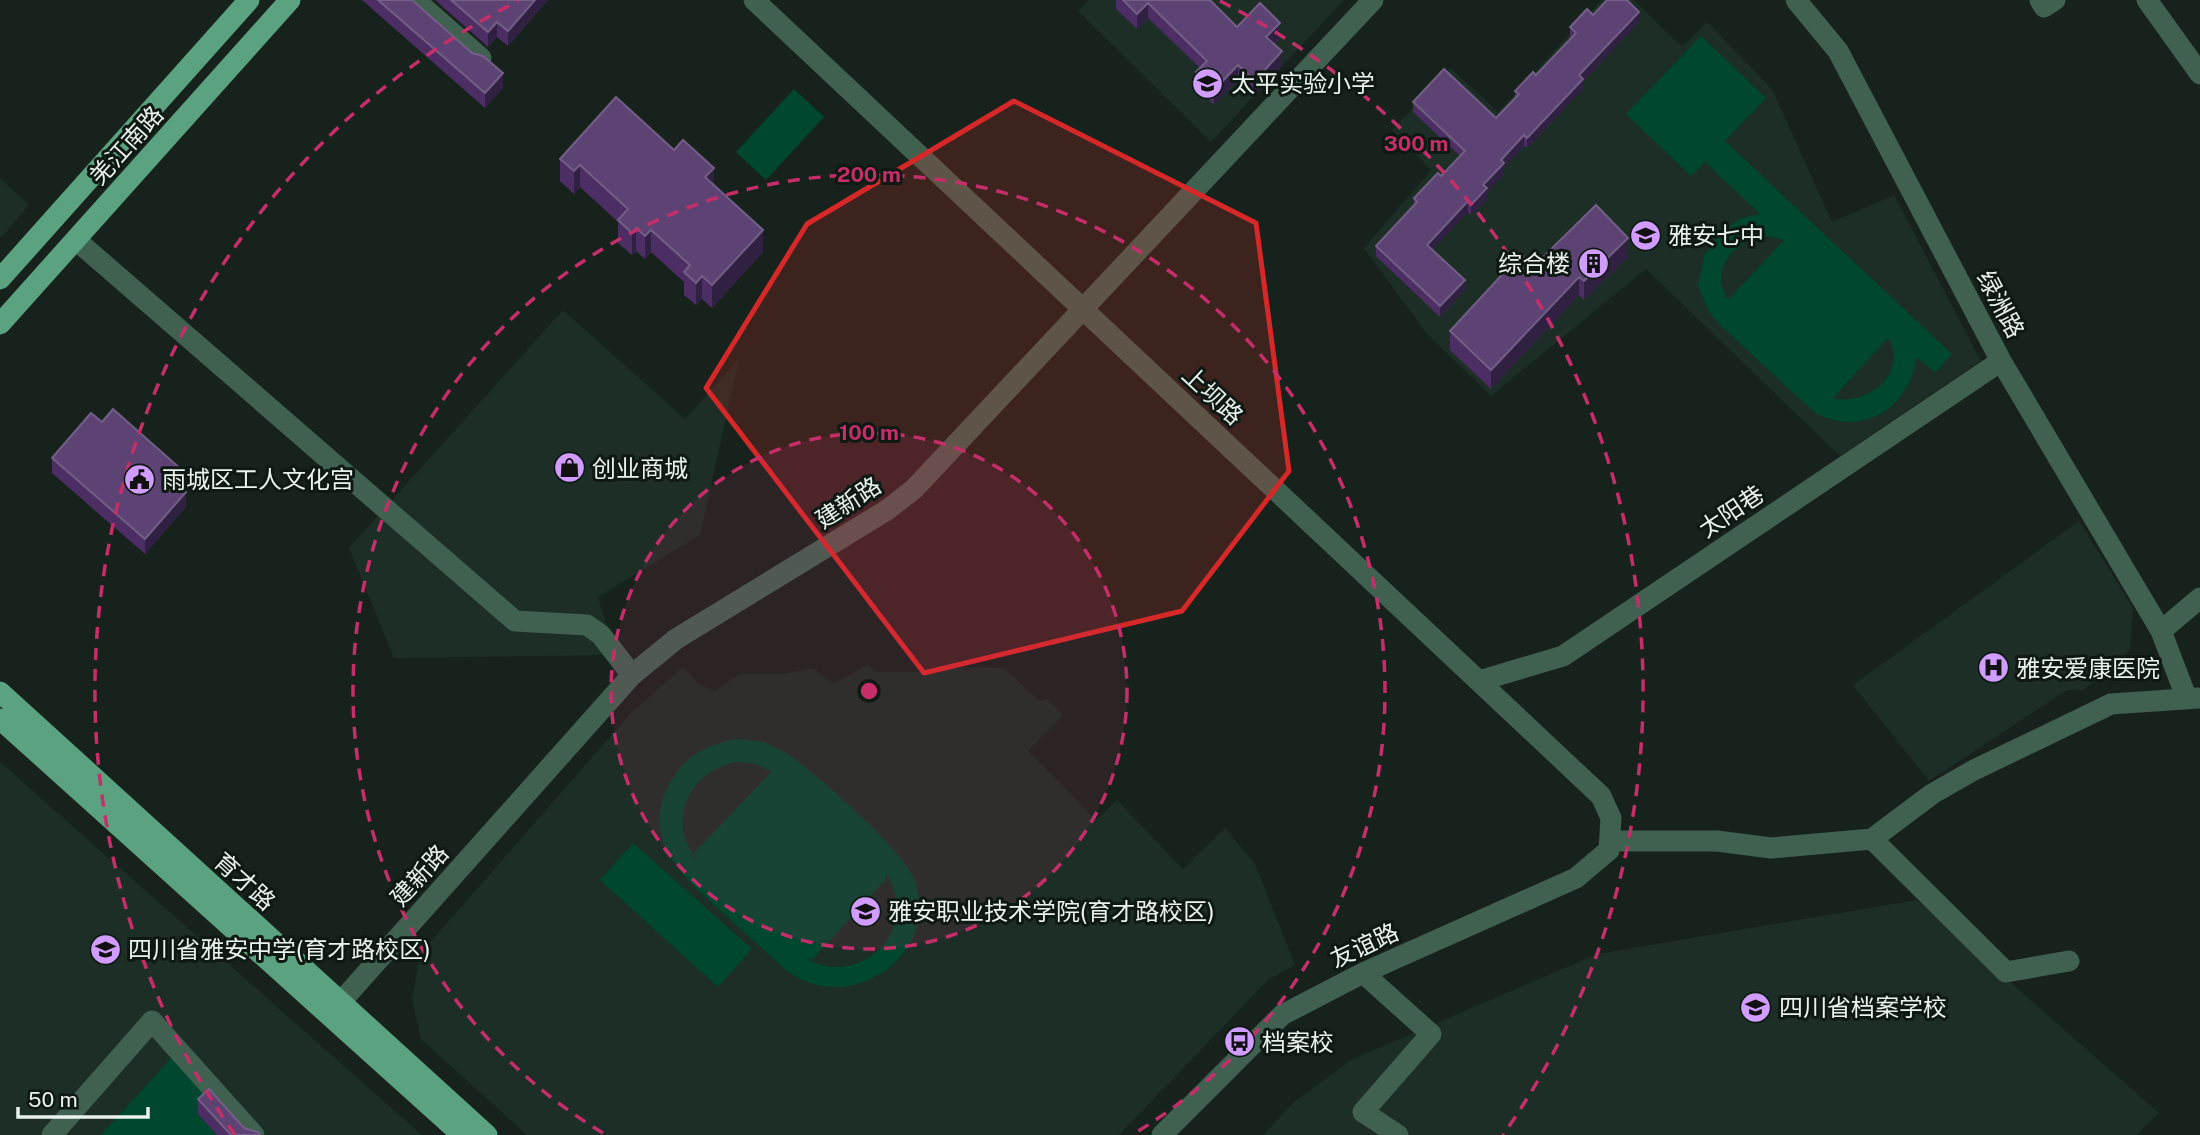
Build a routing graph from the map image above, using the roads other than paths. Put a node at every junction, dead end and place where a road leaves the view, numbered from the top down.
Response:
1 (249, 0) edge
2 (290, 0) edge
3 (415, 0) edge
4 (754, 0) edge
5 (1373, 0) edge
6 (1796, 0) edge
7 (2040, 0) edge
8 (2054, 0) edge
9 (2147, 0) edge
10 (481, 58) edge
11 (2200, 74) edge
12 (76, 240) junction
13 (0, 279) edge
14 (1082, 308) junction
15 (0, 324) edge
16 (2001, 361) junction
17 (2200, 598) edge
18 (2161, 631) junction
19 (632, 676) junction
20 (1479, 681) junction
21 (0, 692) edge
22 (2194, 699) edge
23 (0, 719) edge
24 (1872, 839) junction
25 (1612, 841) junction
26 (2069, 961) dead end
27 (1363, 973) junction
28 (335, 1009) junction
29 (52, 1135) edge
30 (254, 1135) edge
31 (462, 1135) edge
32 (487, 1135) edge
33 (1162, 1135) edge
34 (1398, 1135) edge

1 - 13 main road, 羌江南路
2 - 12 main road, 羌江南路
3 - 10 street
4 - 14 street, 上坝路
5 - 14 street, 建新路
6 - 16 street, 绿洲路
7 - 8 street
9 - 11 street
12 - 15 main road, 羌江南路
12 - 19 street
14 - 19 street, 建新路
14 - 20 street, 上坝路
16 - 18 street, 绿洲路
16 - 20 street, 太阳巷
17 - 18 street
18 - 22 street, 绿洲路
19 - 28 street, 建新路
20 - 25 street, 上坝路
21 - 28 main road, 育才路
22 - 24 street
23 - 28 main road, 育才路
24 - 25 street
24 - 26 street
25 - 27 street, 友谊路
27 - 33 street, 友谊路
27 - 34 street
28 - 31 main road, 育才路
28 - 32 main road, 育才路
29 - 30 street

